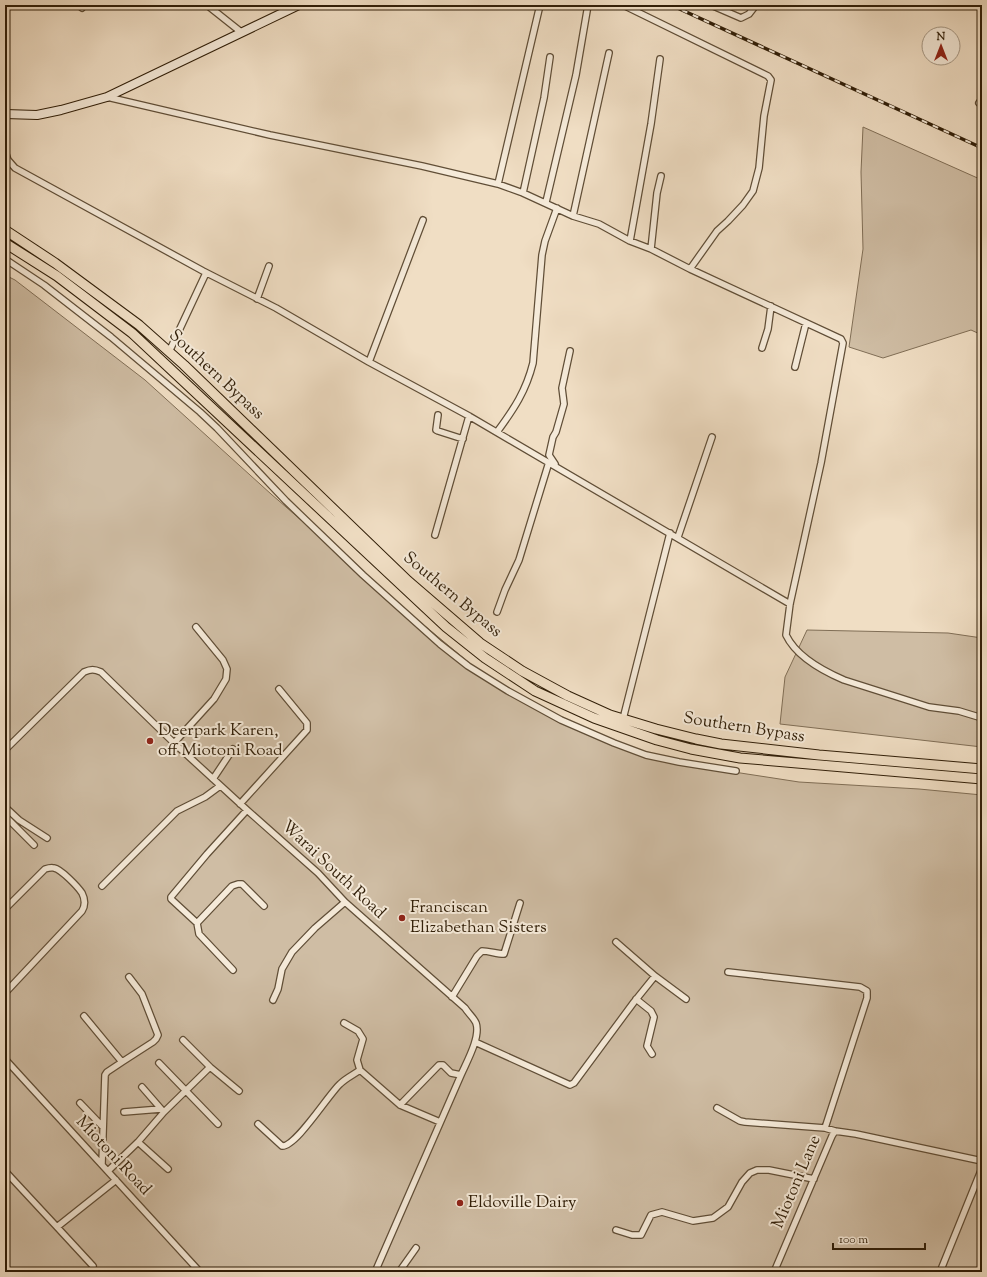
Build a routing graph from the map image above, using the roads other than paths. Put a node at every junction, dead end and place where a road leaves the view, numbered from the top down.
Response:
1 (207, 5) edge
2 (299, 5) edge
3 (540, 5) edge
4 (588, 5) edge
5 (623, 5) edge
6 (711, 5) edge
7 (756, 5) edge
8 (241, 32) junction
9 (610, 53) dead end
10 (550, 57) dead end
11 (660, 59) dead end
12 (107, 97) junction
13 (5, 114) edge
14 (5, 151) edge
15 (661, 176) dead end
16 (498, 184) junction
17 (523, 193) junction
18 (546, 202) junction
19 (557, 208) junction
20 (573, 216) junction
21 (423, 220) dead end
22 (5, 230) edge
23 (630, 241) junction
24 (5, 243) edge
25 (652, 249) junction
26 (5, 259) edge
27 (268, 266) dead end
28 (690, 269) junction
29 (206, 273) junction
30 (257, 299) junction
31 (771, 306) junction
32 (806, 323) junction
33 (762, 348) dead end
34 (570, 351) dead end
35 (170, 352) junction
36 (369, 362) junction
37 (795, 367) dead end
38 (438, 415) dead end
39 (469, 416) junction
40 (497, 432) junction
41 (712, 437) dead end
42 (463, 439) junction
43 (549, 462) junction
44 (556, 466) junction
45 (670, 533) junction
46 (435, 536) dead end
47 (678, 537) junction
48 (790, 604) junction
49 (497, 612) dead end
50 (196, 627) dead end
51 (279, 689) dead end
52 (982, 718) edge
53 (623, 719) junction
54 (174, 743) junction
55 (5, 749) edge
56 (232, 749) dead end
57 (982, 769) edge
58 (736, 771) dead end
59 (982, 779) edge
60 (213, 780) junction
61 (220, 786) junction
62 (240, 804) junction
63 (5, 807) edge
64 (247, 810) junction
65 (5, 816) edge
66 (47, 838) dead end
67 (34, 845) dead end
68 (102, 886) dead end
69 (345, 902) junction
70 (520, 903) dead end
71 (264, 906) dead end
72 (5, 909) edge
73 (197, 923) junction
74 (616, 942) dead end
75 (233, 970) dead end
76 (728, 972) dead end
77 (655, 976) junction
78 (129, 977) dead end
79 (5, 993) edge
80 (452, 997) junction
81 (636, 999) junction
82 (686, 999) dead end
83 (273, 1000) dead end
84 (84, 1016) dead end
85 (344, 1023) dead end
86 (183, 1040) dead end
87 (475, 1042) junction
88 (652, 1054) dead end
89 (5, 1059) edge
90 (122, 1062) junction
91 (159, 1063) dead end
92 (210, 1067) junction
93 (360, 1070) junction
94 (461, 1075) junction
95 (142, 1088) dead end
96 (186, 1091) junction
97 (239, 1091) dead end
98 (80, 1103) dead end
99 (400, 1105) junction
100 (718, 1108) dead end
101 (163, 1111) junction
102 (124, 1112) dead end
103 (440, 1122) junction
104 (218, 1124) dead end
105 (258, 1124) dead end
106 (103, 1127) junction
107 (825, 1128) junction
108 (835, 1131) junction
109 (138, 1142) junction
110 (982, 1161) edge
111 (102, 1164) junction
112 (982, 1168) edge
113 (168, 1169) dead end
114 (5, 1171) edge
115 (108, 1171) junction
116 (814, 1179) junction
117 (116, 1180) junction
118 (57, 1227) junction
119 (616, 1230) dead end
120 (416, 1248) dead end
121 (93, 1266) dead end
122 (200, 1272) edge
123 (375, 1272) edge
124 (399, 1272) edge
125 (774, 1272) edge
126 (940, 1272) edge

1 - 8 street
2 - 8 main road
3 - 16 street
4 - 18 street
5 - 28 street
6 - 7 street
8 - 12 main road
9 - 20 street
10 - 17 street
11 - 23 street
12 - 13 main road
12 - 16 street
14 - 29 street
15 - 25 street
16 - 17 street
17 - 18 street
18 - 19 street
19 - 20 street
19 - 40 street
20 - 23 street
21 - 36 street
22 - 35 highway, Southern Bypass
23 - 25 street
24 - 59 highway, Southern Bypass
25 - 28 street
26 - 58 street
27 - 30 street
28 - 31 street
29 - 30 street
29 - 35 street
30 - 36 street
31 - 32 street
31 - 33 street
32 - 37 street
32 - 48 street
34 - 44 street
35 - 53 highway, Southern Bypass
36 - 39 street
38 - 42 street
39 - 40 street
39 - 42 street
40 - 43 street
41 - 47 street
42 - 46 street
43 - 44 street
43 - 49 street
44 - 45 street
45 - 47 street
45 - 53 street
47 - 48 street
48 - 52 street
50 - 54 street
51 - 62 street
53 - 57 highway, Southern Bypass
54 - 55 street, Warai South Road
54 - 60 street, Warai South Road
56 - 60 street
60 - 61 street, Warai South Road
61 - 62 street, Warai South Road
61 - 68 street
62 - 64 street, Warai South Road
63 - 66 street
64 - 69 street, Warai South Road
64 - 73 street
65 - 67 street
69 - 80 street, Warai South Road
69 - 83 street
70 - 80 street
71 - 73 street
72 - 79 street
73 - 75 street
74 - 77 street
76 - 107 street
77 - 81 street
77 - 82 street
78 - 90 street
80 - 87 street, Warai South Road
81 - 87 street
81 - 88 street
84 - 90 street
85 - 93 street
86 - 92 street
87 - 94 street, Warai South Road
89 - 111 street, Miotoni Road
90 - 106 street
91 - 96 street
92 - 96 street
92 - 97 street
93 - 99 street
93 - 105 street
94 - 99 street
94 - 103 street, Warai South Road
95 - 101 street
96 - 101 street
96 - 104 street
98 - 106 street
99 - 103 street
100 - 107 street
101 - 102 street
101 - 109 street
103 - 123 street, Warai South Road
106 - 111 street
107 - 108 street
108 - 110 street, Miotoni Lane
108 - 116 street, Miotoni Lane
109 - 113 street
109 - 115 street
111 - 115 street, Miotoni Road
112 - 126 street
114 - 118 street
115 - 117 street, Miotoni Road
116 - 119 street
116 - 125 street, Miotoni Lane
117 - 118 street
117 - 122 street, Miotoni Road
118 - 121 street
120 - 124 street

